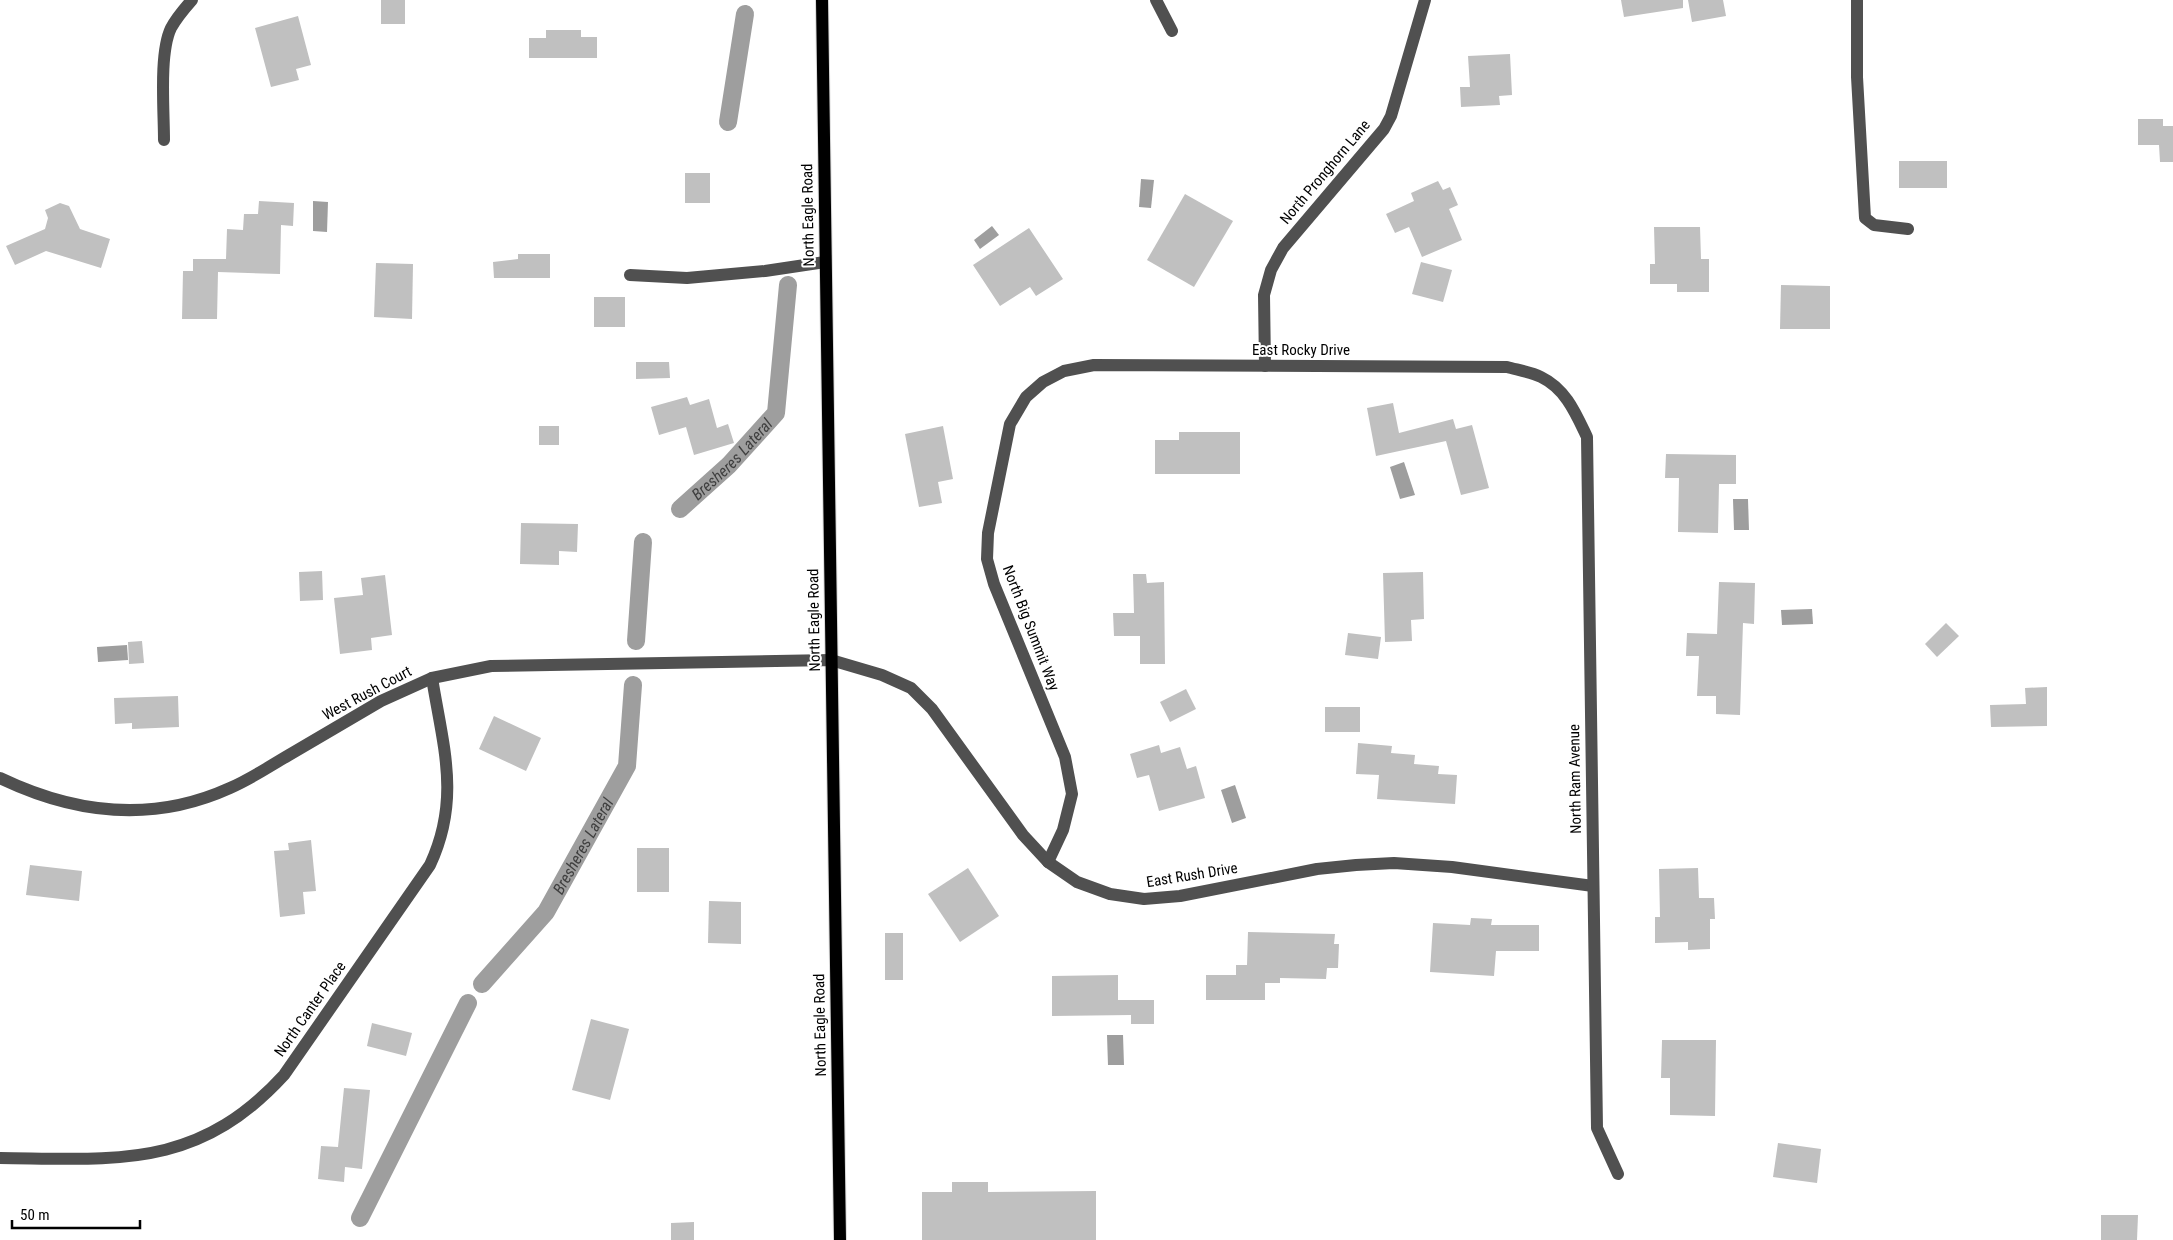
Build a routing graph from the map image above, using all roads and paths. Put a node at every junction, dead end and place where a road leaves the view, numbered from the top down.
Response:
1 (192, 0) edge
2 (822, 0) edge
3 (1156, 0) edge
4 (1425, 0) edge
5 (1857, 0) edge
6 (1172, 31) dead end
7 (164, 140) dead end
8 (1908, 229) dead end
9 (825, 262) junction
10 (630, 276) dead end
11 (1265, 366) junction
12 (1043, 382) joint
13 (1557, 389) joint
14 (831, 660) junction
15 (432, 678) junction
16 (0, 778) edge
17 (1048, 862) junction
18 (1593, 886) junction
19 (0, 1158) edge
20 (1618, 1174) dead end
21 (840, 1240) edge

1 - 7 street
2 - 9 main road, North Eagle Road
3 - 6 street
4 - 11 street, North Pronghorn Lane
5 - 8 street
9 - 10 street
9 - 14 main road, North Eagle Road
11 - 12 street, East Rocky Drive
11 - 13 street, East Rocky Drive
12 - 17 street, North Big Summit Way
13 - 18 street, North Ram Avenue
14 - 15 street, West Rush Court
14 - 17 street, East Rush Drive
14 - 21 main road, North Eagle Road
15 - 16 street, West Rush Court
15 - 19 street, North Canter Place
17 - 18 street, East Rush Drive
18 - 20 street, North Ram Avenue

